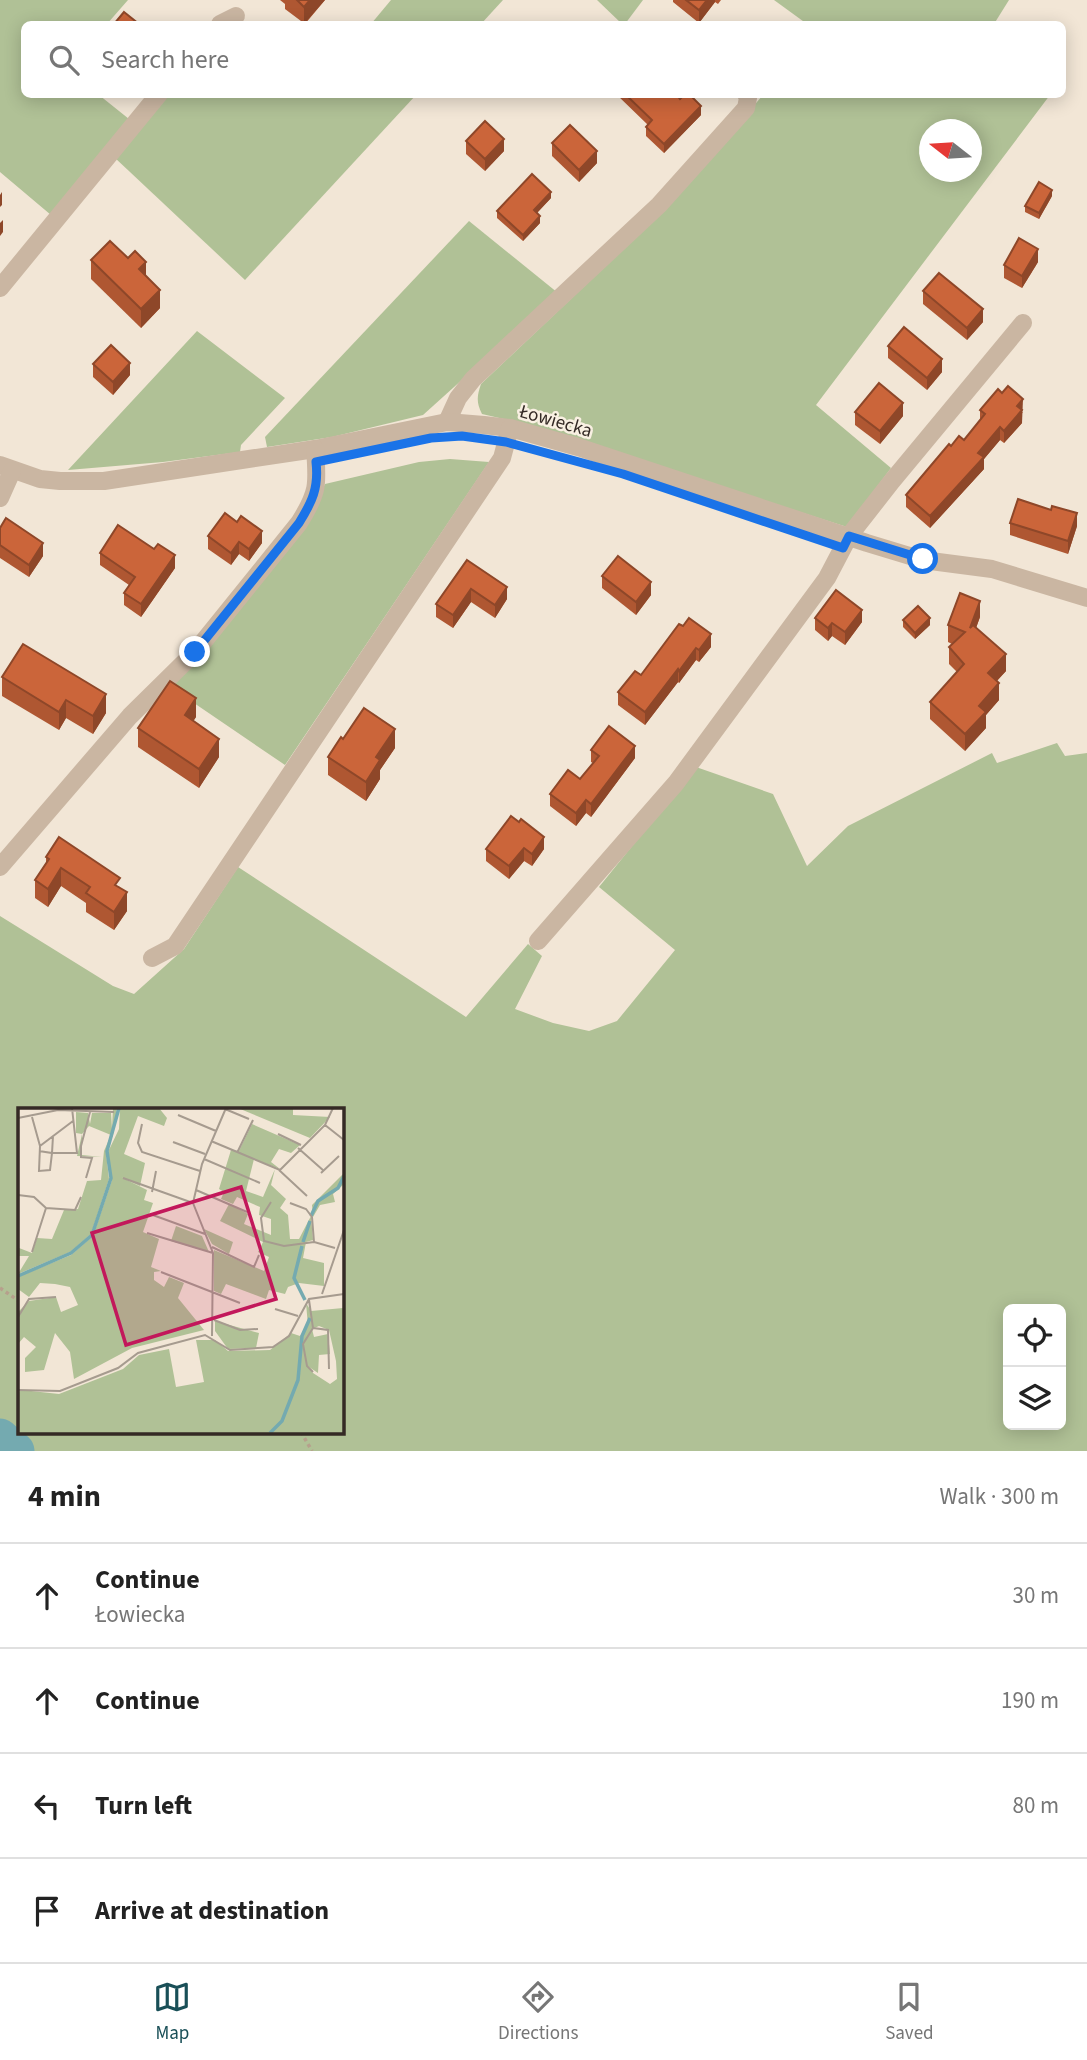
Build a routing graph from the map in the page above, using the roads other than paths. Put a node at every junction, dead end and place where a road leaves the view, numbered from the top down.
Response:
1 (156, 98) edge
2 (748, 98) edge
3 (0, 288) edge
4 (1023, 323) dead end
5 (447, 422) junction
6 (510, 428) junction
7 (315, 449) junction
8 (6, 468) edge
9 (0, 498) edge
10 (849, 536) junction
11 (1087, 598) edge
12 (0, 867) edge
13 (538, 941) dead end
14 (152, 958) dead end

1 - 3 street
2 - 5 street
4 - 10 street
5 - 6 street, Łowiecka
5 - 7 street, Łowiecka
6 - 10 street, Łowiecka
6 - 14 street
7 - 8 street, Łowiecka
7 - 12 street
8 - 9 street
10 - 11 street, Łowiecka
10 - 13 street

